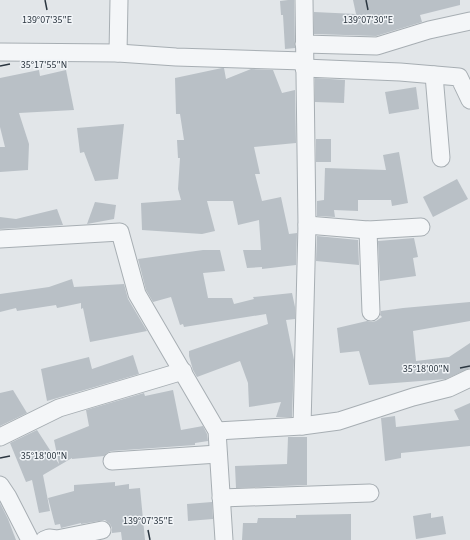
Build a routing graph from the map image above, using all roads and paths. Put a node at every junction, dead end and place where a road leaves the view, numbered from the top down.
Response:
1 (119, 0) edge
2 (304, 0) edge
3 (470, 21) edge
4 (0, 52) edge
5 (118, 53) junction
6 (304, 58) junction
7 (434, 75) junction
8 (470, 100) edge
9 (441, 158) dead end
10 (307, 225) junction
11 (421, 227) dead end
12 (368, 230) junction
13 (0, 239) edge
14 (371, 312) dead end
15 (183, 371) junction
16 (470, 378) edge
17 (302, 426) junction
18 (217, 431) junction
19 (0, 437) edge
20 (218, 454) junction
21 (112, 461) dead end
22 (370, 493) dead end
23 (3, 494) edge
24 (221, 498) junction
25 (102, 530) dead end
26 (30, 540) edge
27 (44, 540) edge
28 (224, 540) edge

1 - 5 street
2 - 6 street
3 - 6 street
4 - 5 street
5 - 6 street
6 - 7 street
6 - 10 street
7 - 8 street
7 - 9 street
10 - 12 street
10 - 17 street
11 - 12 street
12 - 14 street
13 - 15 street
15 - 18 street
15 - 19 street
16 - 17 street
17 - 18 street
18 - 20 street
20 - 21 street
20 - 24 street
22 - 24 street
23 - 26 street
24 - 28 street
25 - 27 street

